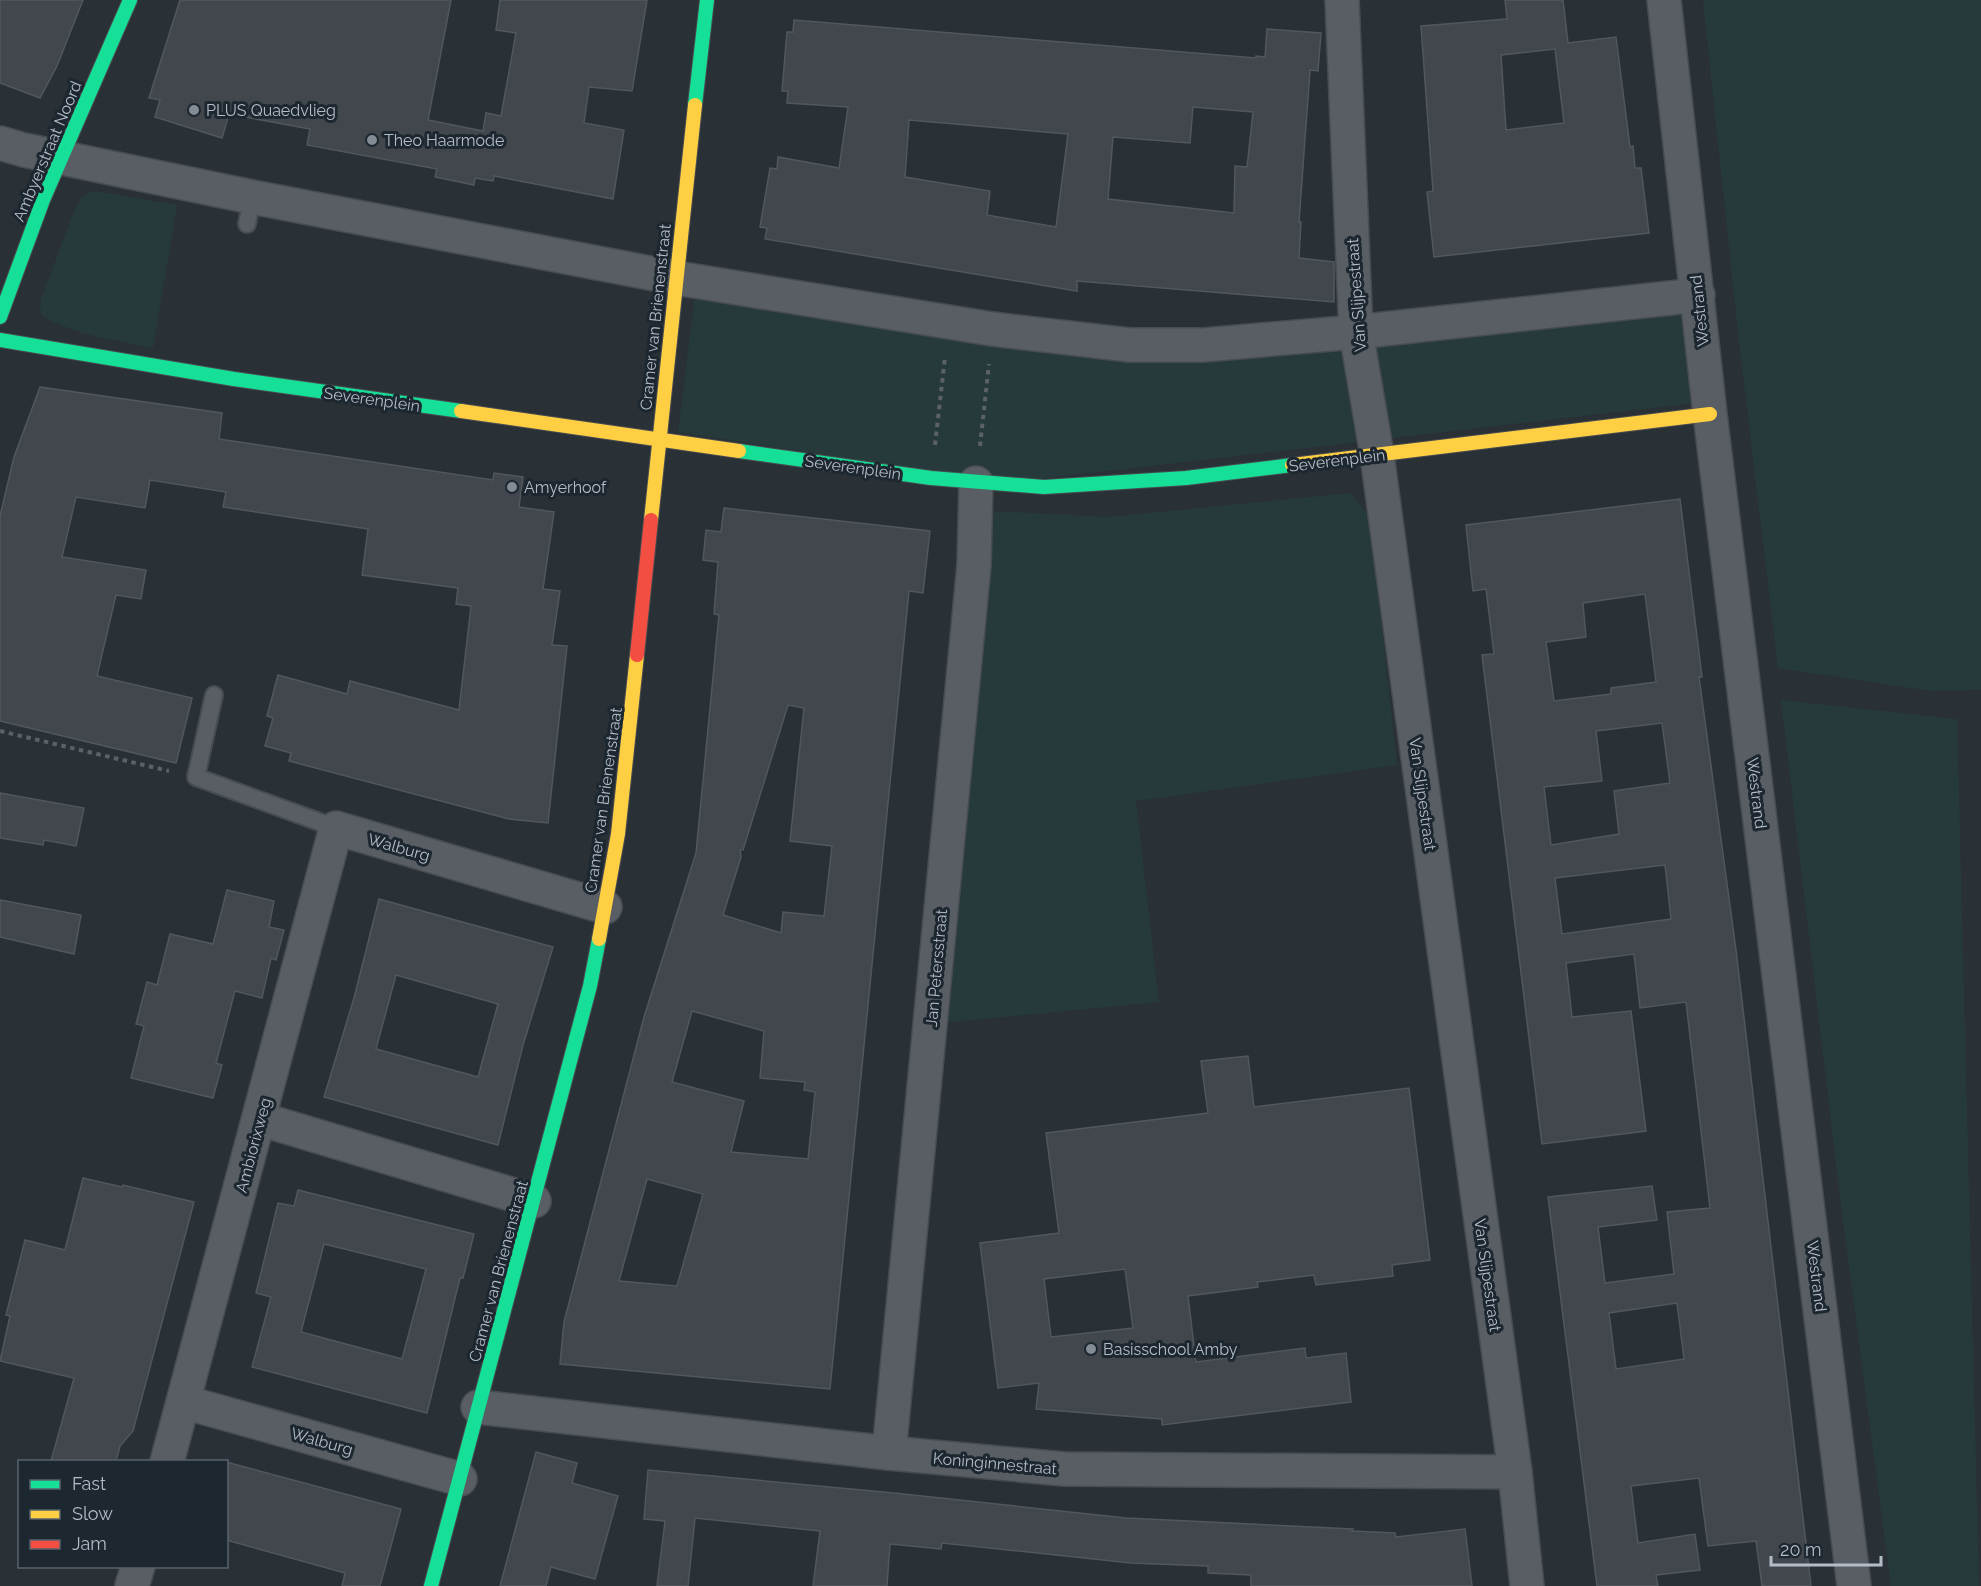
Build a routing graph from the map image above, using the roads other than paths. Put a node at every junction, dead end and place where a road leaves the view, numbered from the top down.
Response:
1 (130, 0) edge
2 (707, 0) edge
3 (1342, 0) edge
4 (1664, 0) edge
5 (0, 143) edge
6 (62, 158) junction
7 (676, 278) junction
8 (1698, 296) junction
9 (0, 317) edge
10 (1356, 332) junction
11 (0, 340) edge
12 (1710, 414) junction
13 (659, 439) junction
14 (1377, 455) junction
15 (976, 483) junction
16 (214, 695) dead end
17 (336, 828) junction
18 (605, 907) junction
19 (260, 1119) junction
20 (534, 1201) junction
21 (184, 1402) junction
22 (478, 1407) junction
23 (889, 1453) junction
24 (167, 1460) edge
25 (1515, 1472) junction
26 (460, 1479) junction
27 (137, 1568) edge
28 (132, 1586) edge
29 (431, 1586) edge
30 (1527, 1586) edge
31 (1854, 1586) edge

1 - 6 street, Ambyerstraat Noord
2 - 7 street, Cramer van Brienenstraat
3 - 10 street, Van Slijpestraat
4 - 8 street, Westrand
5 - 6 street
6 - 7 street
6 - 9 street, Ambyerstraat Noord
7 - 10 street
7 - 13 street, Cramer van Brienenstraat
8 - 10 street
8 - 12 street, Westrand
10 - 14 street, Van Slijpestraat
11 - 13 street, Severenplein
12 - 14 street, Severenplein
12 - 31 street, Westrand
13 - 15 street, Severenplein
13 - 18 street, Cramer van Brienenstraat
14 - 15 street, Severenplein
14 - 25 street, Van Slijpestraat
15 - 23 street, Jan Petersstraat
16 - 17 lane, Walburg
17 - 18 street, Walburg
17 - 19 street, Ambiorixweg
18 - 20 street, Cramer van Brienenstraat
19 - 20 street
19 - 21 street, Ambiorixweg
20 - 22 street, Cramer van Brienenstraat
21 - 24 street, Ambiorixweg
21 - 26 street, Walburg
22 - 23 street, Koninginnestraat
22 - 26 street, Cramer van Brienenstraat
23 - 25 street, Koninginnestraat
25 - 30 street, Van Slijpestraat
26 - 29 street, Cramer van Brienenstraat
27 - 28 street

